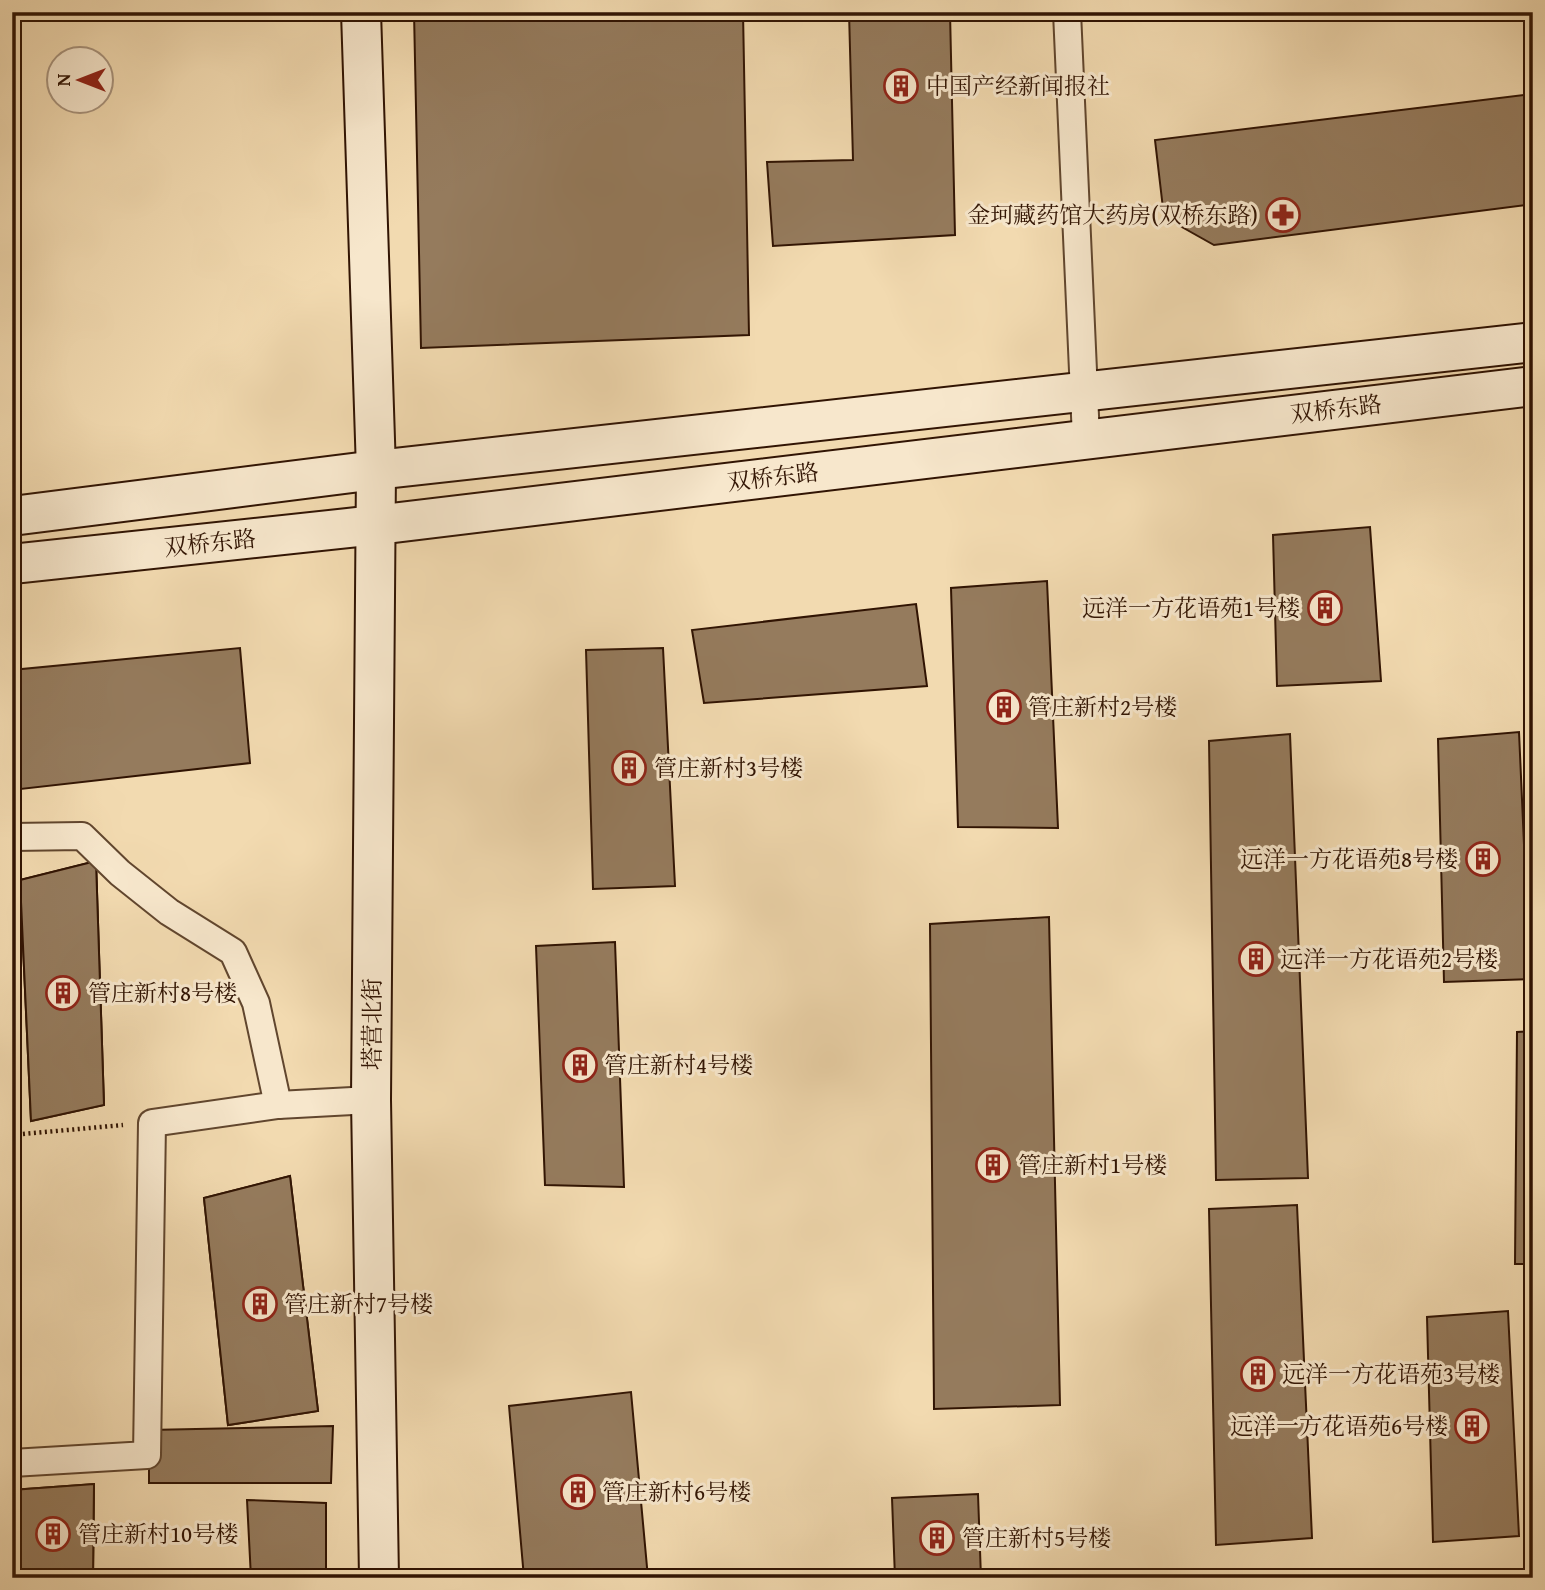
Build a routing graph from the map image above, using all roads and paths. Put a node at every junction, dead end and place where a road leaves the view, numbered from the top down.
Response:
1 (360, 12) edge
2 (1068, 12) edge
3 (1533, 342) edge
4 (1533, 386) edge
5 (1084, 391) junction
6 (1086, 439) junction
7 (376, 470) junction
8 (12, 516) edge
9 (376, 525) junction
10 (12, 564) edge
11 (12, 837) edge
12 (371, 1100) junction
13 (278, 1105) junction
14 (152, 1123) junction
15 (12, 1135) edge
16 (12, 1463) edge
17 (379, 1578) edge

1 - 7 street, 塔营北街
2 - 5 street
3 - 5 street, 双桥东路
4 - 6 street, 双桥东路
5 - 6 street
5 - 7 street, 双桥东路
6 - 9 street, 双桥东路
7 - 8 street, 双桥东路
7 - 9 street, 塔营北街
9 - 10 street, 双桥东路
9 - 12 street, 塔营北街
11 - 13 street
12 - 13 street
12 - 17 street, 塔营北街
13 - 14 street
14 - 15 path
14 - 16 street

